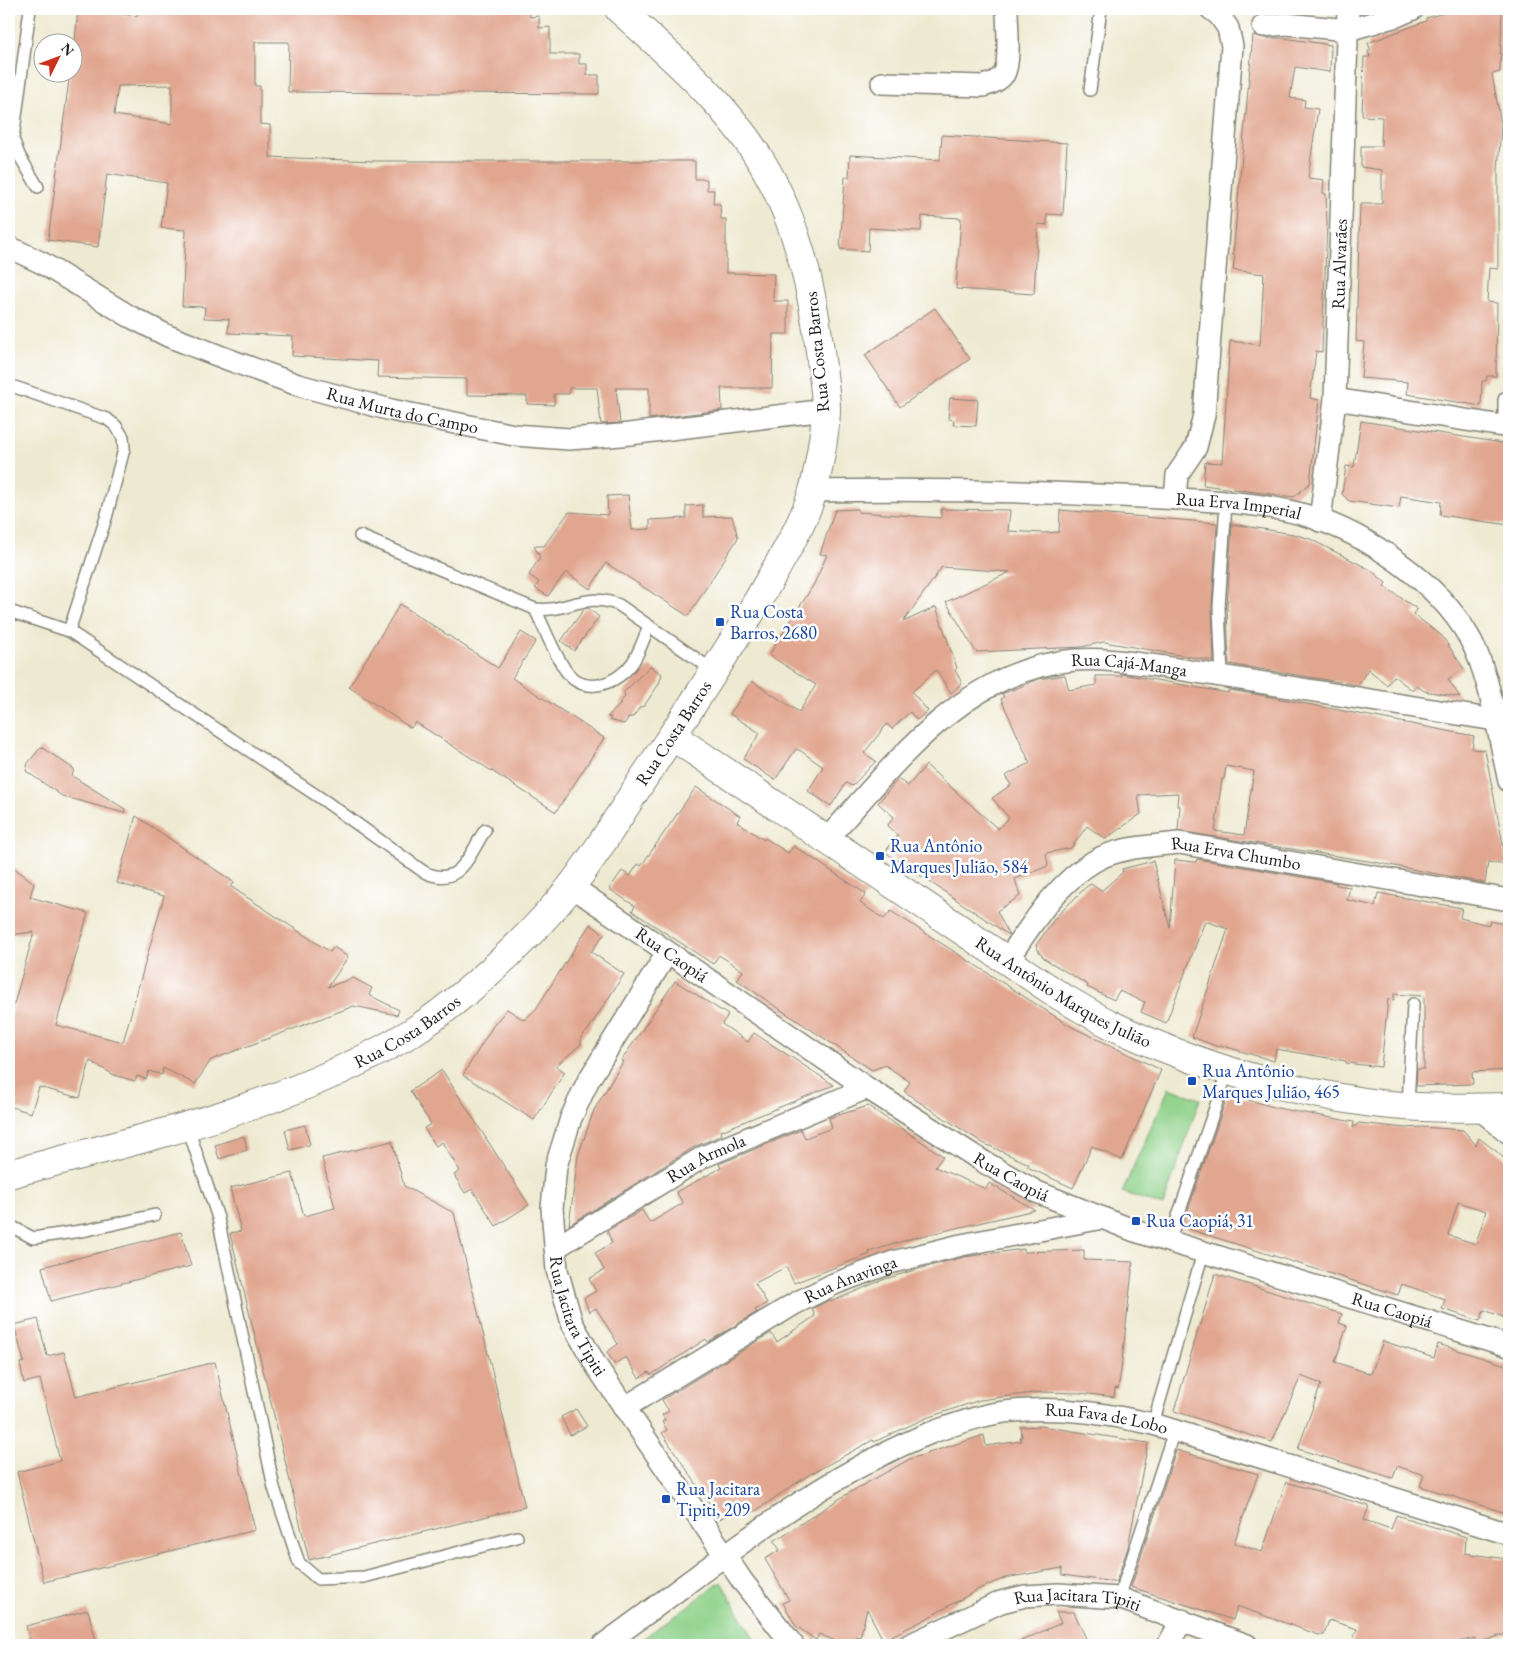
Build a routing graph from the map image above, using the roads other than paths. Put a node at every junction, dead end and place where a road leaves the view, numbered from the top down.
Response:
1 (30, 9) edge
2 (619, 9) edge
3 (1007, 9) edge
4 (1101, 9) edge
5 (1211, 9) edge
6 (1348, 9) edge
7 (1413, 9) edge
8 (1262, 26) dead end
9 (1348, 30) junction
10 (882, 83) dead end
11 (1090, 90) dead end
12 (13, 100) edge
13 (38, 187) dead end
14 (9, 247) edge
15 (9, 385) edge
16 (1335, 399) junction
17 (1509, 400) edge
18 (826, 410) junction
19 (1509, 427) edge
20 (812, 491) junction
21 (1175, 499) junction
22 (1226, 503) junction
23 (1320, 521) junction
24 (360, 536) dead end
25 (535, 608) junction
26 (9, 611) edge
27 (649, 626) junction
28 (69, 631) junction
29 (714, 671) junction
30 (1222, 677) junction
31 (1495, 720) junction
32 (672, 736) junction
33 (1509, 781) edge
34 (485, 830) dead end
35 (826, 840) junction
36 (571, 886) junction
37 (1509, 900) edge
38 (668, 953) junction
39 (1007, 960) junction
40 (1413, 1004) dead end
41 (1228, 1070) junction
42 (867, 1088) junction
43 (1408, 1106) junction
44 (1509, 1107) edge
45 (1478, 1108) junction
46 (187, 1125) junction
47 (1509, 1133) edge
48 (9, 1174) edge
49 (155, 1215) dead end
50 (1103, 1218) junction
51 (9, 1225) edge
52 (1169, 1242) junction
53 (555, 1248) junction
54 (1203, 1253) junction
55 (1509, 1346) edge
56 (624, 1408) junction
57 (1153, 1424) junction
58 (1174, 1431) junction
59 (1509, 1534) edge
60 (517, 1537) dead end
61 (724, 1556) junction
62 (1119, 1598) junction
63 (1182, 1620) junction
64 (603, 1645) edge
65 (793, 1645) edge
66 (909, 1645) edge
67 (1168, 1645) edge
68 (1247, 1645) edge

1 - 12 lane
2 - 18 main road, Rua Costa Barros
3 - 10 street
4 - 11 lane
5 - 21 street
6 - 9 street, Rua Alvarães
7 - 9 street
8 - 9 street
9 - 16 street, Rua Alvarães
12 - 13 lane
14 - 18 street, Rua Murta do Campo
15 - 28 lane
16 - 19 street
16 - 23 street, Rua Alvarães
17 - 19 street
18 - 20 main road, Rua Costa Barros
20 - 21 street, Rua Erva Imperial
20 - 29 main road, Rua Costa Barros
21 - 22 street, Rua Erva Imperial
22 - 23 street, Rua Erva Imperial
22 - 30 lane
23 - 31 street, Rua Erva Imperial
24 - 25 lane
25 - 27 lane
25 - 27 lane
26 - 28 lane
27 - 29 lane
28 - 34 lane
29 - 32 main road, Rua Costa Barros
30 - 31 street, Rua Cajá-Manga
30 - 35 street, Rua Cajá-Manga
31 - 33 street, Rua Erva Imperial
32 - 35 main road, Rua Antônio Marques Julião
32 - 36 main road, Rua Costa Barros
35 - 39 main road, Rua Antônio Marques Julião
36 - 38 street, Rua Caopiá
36 - 46 main road, Rua Costa Barros
37 - 39 street, Rua Erva Chumbo
38 - 42 street, Rua Caopiá
38 - 53 street, Rua Jacitara Tipiti
39 - 41 main road, Rua Antônio Marques Julião
40 - 43 lane
41 - 43 main road, Rua Antônio Marques Julião
41 - 52 lane
42 - 50 street, Rua Caopiá
42 - 53 street, Rua Armola
43 - 45 main road, Rua Antônio Marques Julião
44 - 45 main road, Rua Antônio Marques Julião
45 - 47 street
46 - 48 main road, Rua Costa Barros
46 - 60 lane
49 - 51 lane
50 - 52 street, Rua Caopiá
50 - 56 street, Rua Anavinga
52 - 54 street, Rua Caopiá
53 - 56 street, Rua Jacitara Tipiti
54 - 55 street, Rua Caopiá
54 - 57 lane
56 - 61 street, Rua Jacitara Tipiti
57 - 58 street, Rua Fava de Lobo
57 - 61 street, Rua Fava de Lobo
58 - 59 street, Rua Fava de Lobo
58 - 62 lane
61 - 64 street, Rua Fava de Lobo
61 - 65 street, Rua Jacitara Tipiti
62 - 63 street, Rua Jacitara Tipiti
62 - 66 street, Rua Jacitara Tipiti
63 - 67 street
63 - 68 street, Rua Jacitara Tipiti

